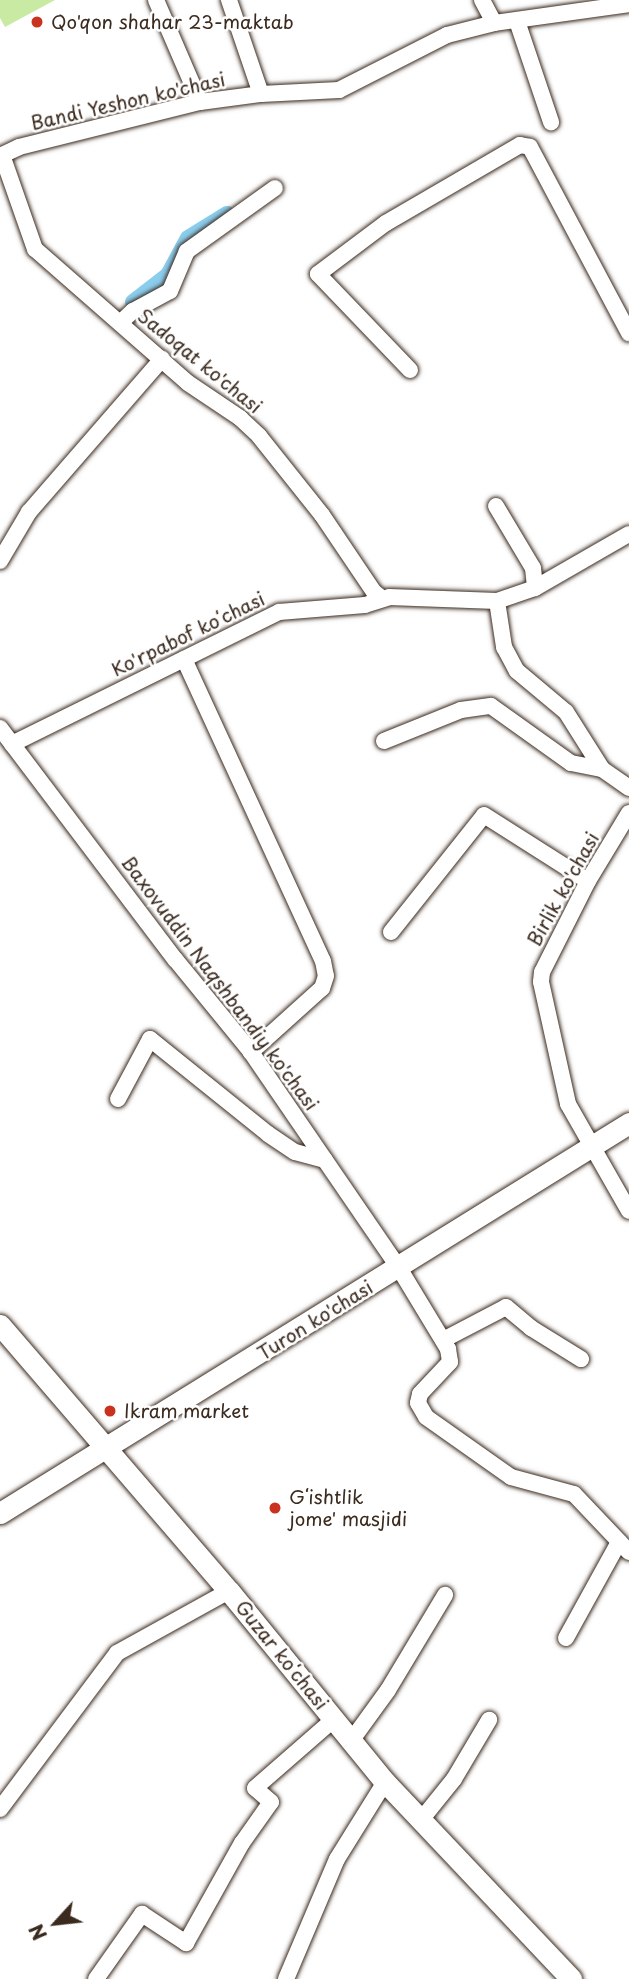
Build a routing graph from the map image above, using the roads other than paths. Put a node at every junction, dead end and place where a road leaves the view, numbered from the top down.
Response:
1 (156, 0) edge
2 (229, 0) edge
3 (482, 0) edge
4 (629, 4) edge
5 (517, 21) junction
6 (494, 23) junction
7 (261, 94) junction
8 (200, 102) junction
9 (551, 122) dead end
10 (1, 155) edge
11 (275, 188) dead end
12 (120, 323) junction
13 (629, 333) edge
14 (162, 359) junction
15 (410, 370) dead end
16 (496, 506) dead end
17 (629, 534) edge
18 (0, 561) edge
19 (535, 588) junction
20 (383, 599) junction
21 (497, 601) junction
22 (184, 659) junction
23 (0, 728) edge
24 (384, 741) dead end
25 (12, 744) junction
26 (602, 769) junction
27 (629, 788) edge
28 (628, 821) edge
29 (588, 881) junction
30 (391, 932) dead end
31 (251, 1052) junction
32 (118, 1099) dead end
33 (629, 1124) edge
34 (590, 1148) junction
35 (325, 1160) junction
36 (629, 1211) edge
37 (399, 1268) junction
38 (0, 1325) edge
39 (443, 1340) junction
40 (581, 1359) dead end
41 (106, 1449) junction
42 (0, 1513) edge
43 (624, 1547) edge
44 (229, 1591) junction
45 (445, 1595) dead end
46 (566, 1638) dead end
47 (334, 1719) junction
48 (489, 1720) dead end
49 (351, 1741) junction
50 (385, 1782) junction
51 (0, 1810) edge
52 (421, 1820) junction
53 (96, 1979) edge
54 (286, 1979) edge
55 (571, 1979) edge

1 - 8 street
2 - 7 street
3 - 6 street
4 - 5 street, Bandi Yeshon ko'chasi
5 - 6 street, Bandi Yeshon ko'chasi
5 - 9 street
6 - 7 street, Bandi Yeshon ko'chasi
7 - 8 street, Bandi Yeshon ko'chasi
8 - 10 street, Bandi Yeshon ko'chasi
10 - 12 street, Sadoqat ko'chasi
11 - 12 street
12 - 14 street, Sadoqat ko'chasi
13 - 15 street
14 - 18 street
14 - 20 street, Sadoqat ko'chasi
16 - 19 street
17 - 19 street, Ko'rpabof koʻchasi
19 - 21 street, Ko'rpabof koʻchasi
20 - 21 street, Ko'rpabof koʻchasi
20 - 22 street, Ko'rpabof koʻchasi
21 - 26 street
22 - 25 street, Ko'rpabof koʻchasi
22 - 31 street
23 - 25 street, Baxovuddin Naqshbandiy ko'chasi
24 - 26 street
25 - 31 street, Baxovuddin Naqshbandiy ko'chasi
26 - 27 street
28 - 29 street, Birlik ko'chasi
29 - 30 street
29 - 34 street, Birlik ko'chasi
31 - 35 street, Baxovuddin Naqshbandiy ko'chasi
32 - 35 street
33 - 34 main road, Turon ko'chasi
34 - 36 street, Birlik ko'chasi
34 - 37 main road, Turon ko'chasi
35 - 37 street, Baxovuddin Naqshbandiy ko'chasi
37 - 39 street, Baxovuddin Naqshbandiy ko'chasi
37 - 41 main road, Turon ko'chasi
38 - 41 main road, Guzar koʻchasi
39 - 40 street
39 - 43 street
41 - 42 main road, Turon ko'chasi
41 - 44 main road, Guzar koʻchasi
43 - 46 street
44 - 47 main road, Guzar koʻchasi
44 - 51 street
45 - 49 street
47 - 49 main road, Guzar koʻchasi
47 - 53 street
48 - 52 street
49 - 50 main road, Guzar koʻchasi
50 - 52 main road, Guzar koʻchasi
50 - 54 street
52 - 55 main road, Guzar koʻchasi

